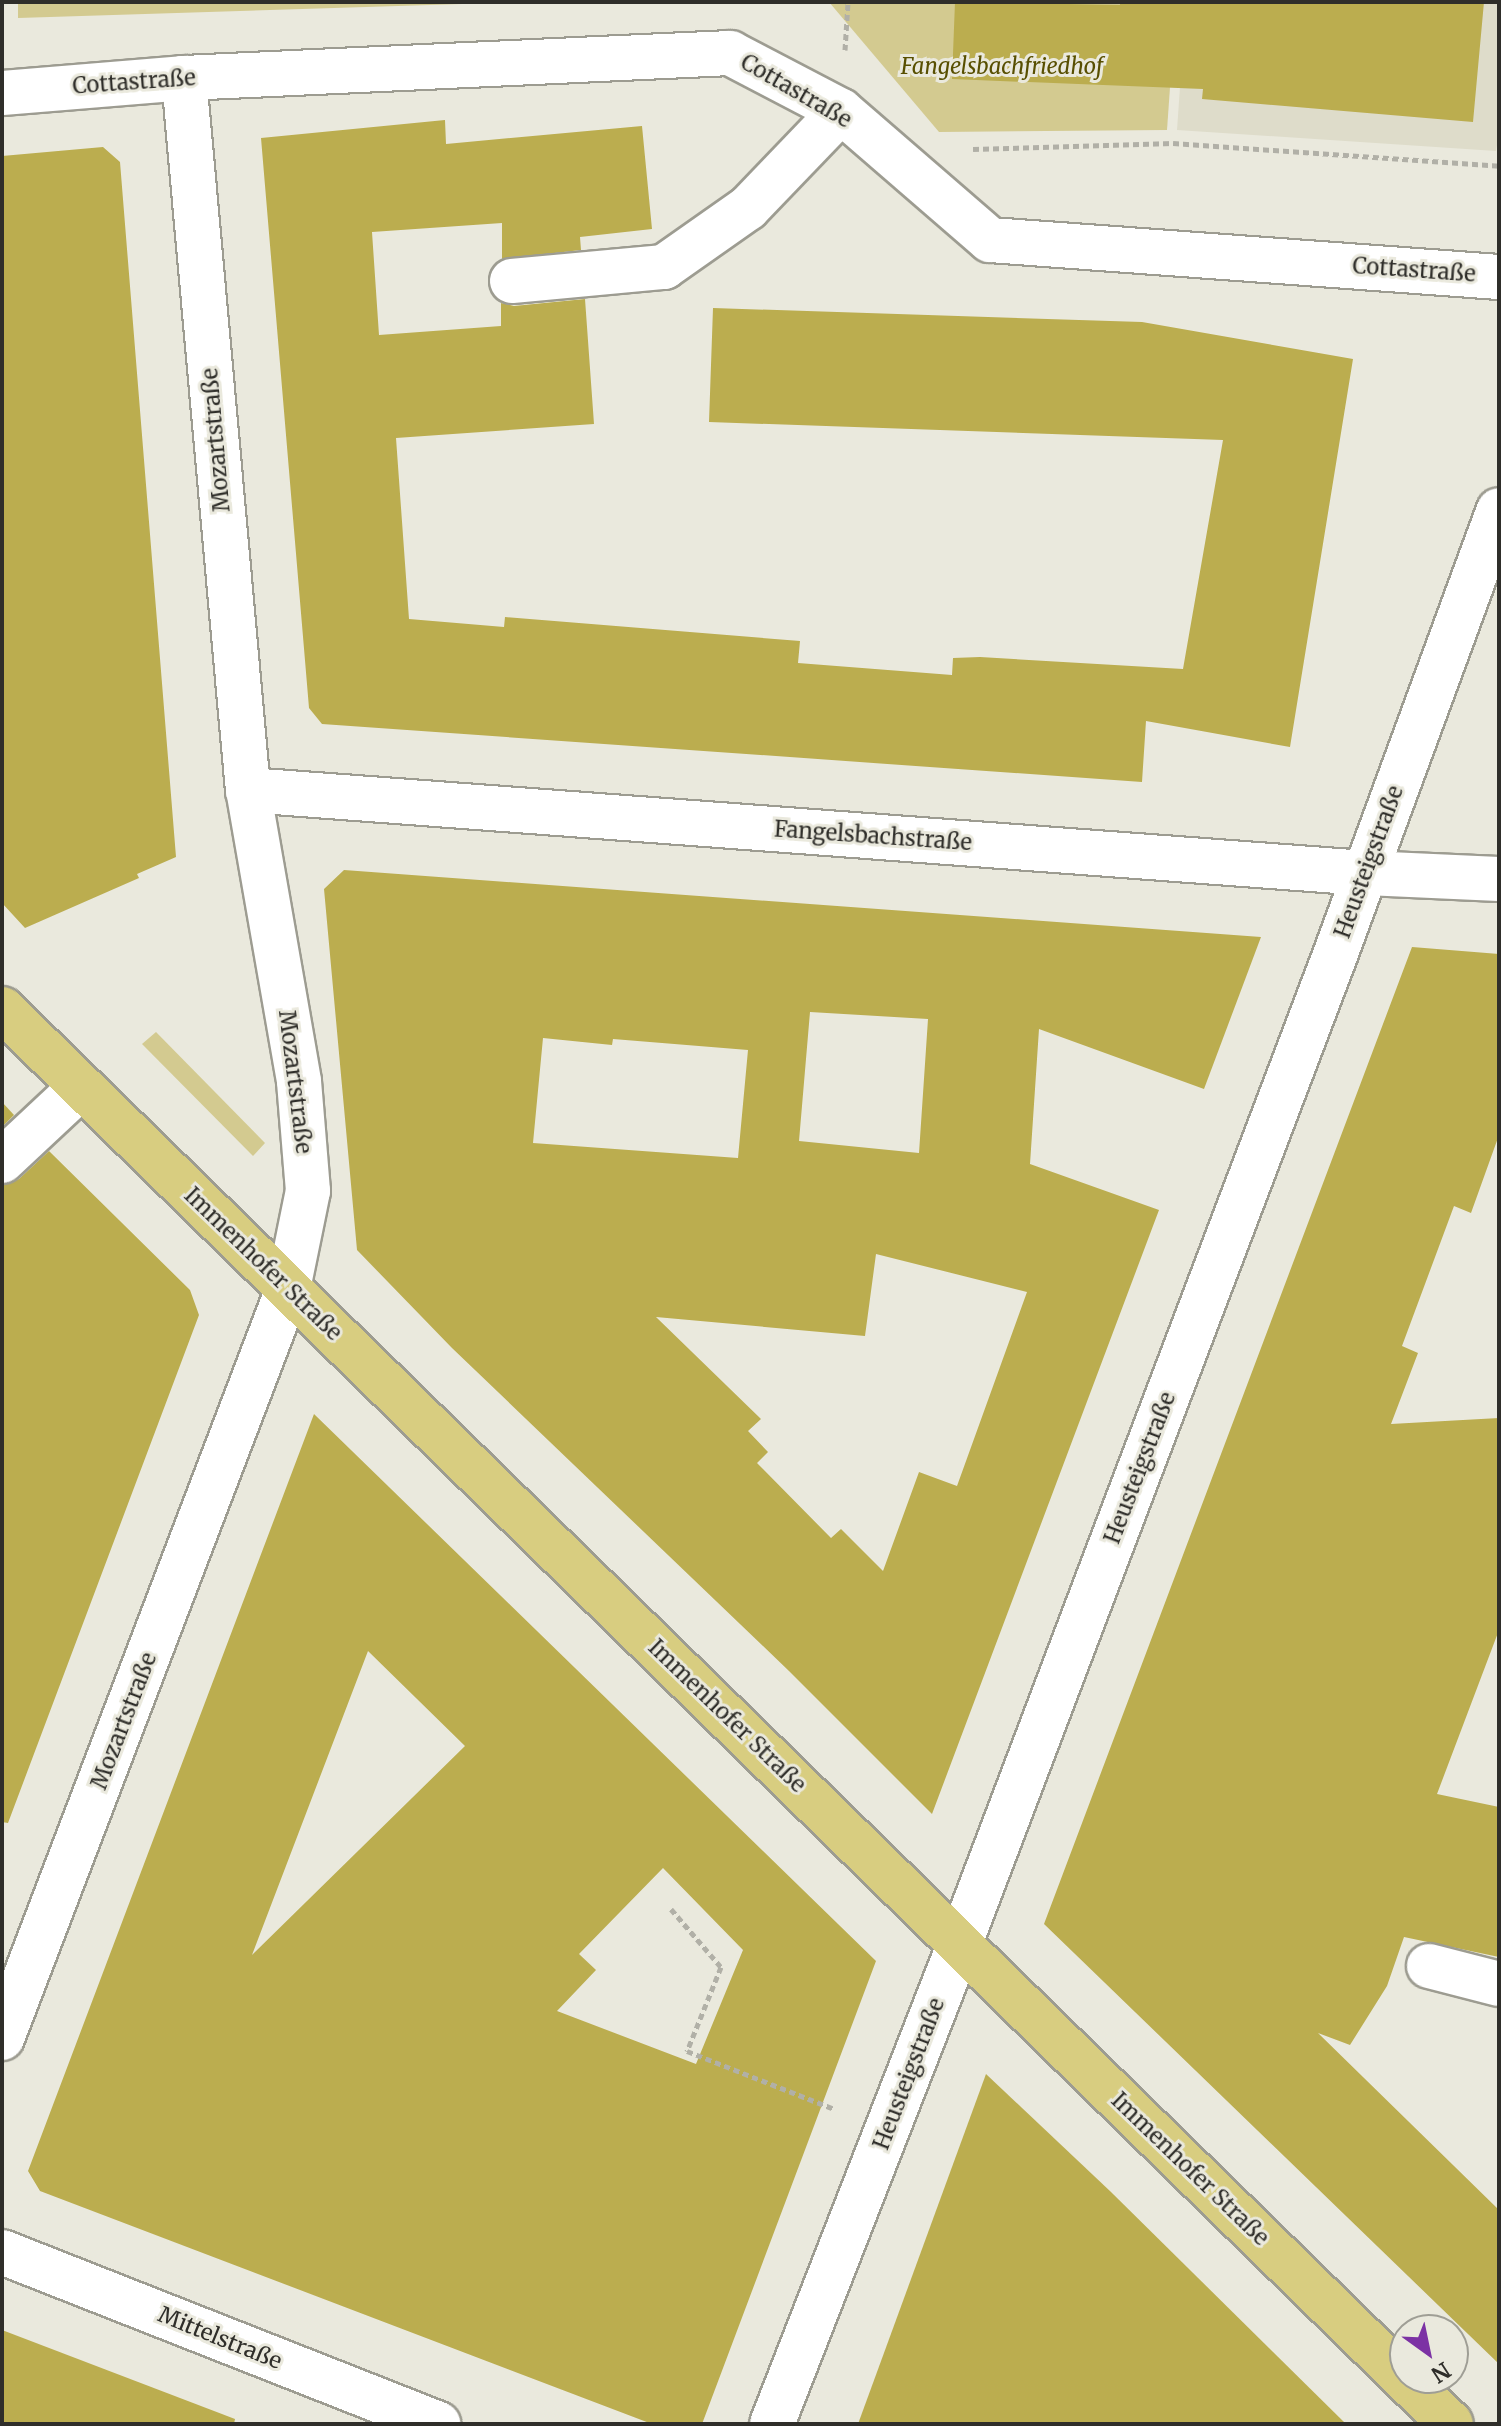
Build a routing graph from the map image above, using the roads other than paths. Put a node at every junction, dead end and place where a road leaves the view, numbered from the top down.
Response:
1 (184, 78) junction
2 (2, 93) edge
3 (841, 111) junction
4 (1499, 277) edge
5 (512, 281) dead end
6 (1499, 510) edge
7 (248, 790) junction
8 (1366, 873) junction
9 (1499, 879) edge
10 (2, 1009) edge
11 (81, 1087) junction
12 (2, 1161) edge
13 (288, 1289) junction
14 (960, 1943) junction
15 (1429, 1966) dead end
16 (1499, 1984) edge
17 (2, 2038) edge
18 (2, 2252) edge
19 (438, 2424) edge
20 (772, 2424) edge
21 (1451, 2424) edge

1 - 2 street, Cottastraße
1 - 3 street, Cottastraße
1 - 7 street, Mozartstraße
3 - 4 street, Cottastraße
3 - 5 street
6 - 8 street, Heusteigstraße
7 - 8 street, Fangelsbachstraße
7 - 13 street, Mozartstraße
8 - 9 street, Fangelsbachstraße
8 - 14 street, Heusteigstraße
10 - 11 main road, Immenhofer Straße
11 - 12 street
11 - 13 main road, Immenhofer Straße
13 - 14 main road, Immenhofer Straße
13 - 17 street, Mozartstraße
14 - 20 street, Heusteigstraße
14 - 21 main road, Immenhofer Straße
15 - 16 street
18 - 19 street, Mittelstraße

